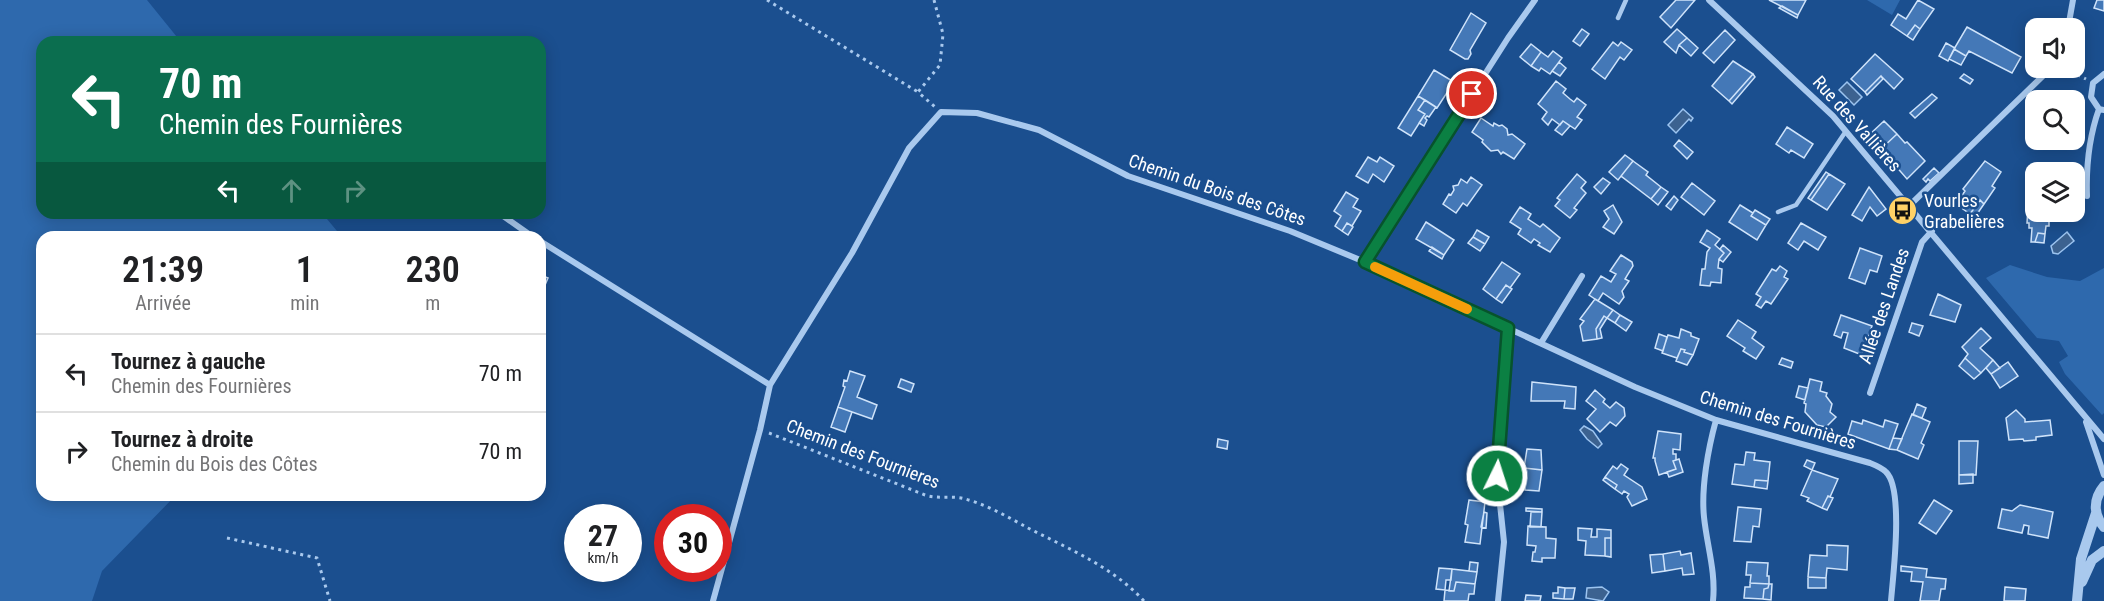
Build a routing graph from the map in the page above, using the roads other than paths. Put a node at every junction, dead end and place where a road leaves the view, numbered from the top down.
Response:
1 (1534, 0) edge
2 (1626, 0) edge
3 (1709, 0) edge
4 (2073, 0) edge
5 (1618, 18) dead end
6 (2070, 18) edge
7 (2104, 74) edge
8 (2041, 78) edge
9 (2101, 109) edge
10 (1846, 131) junction
11 (2087, 196) dead end
12 (1910, 206) junction
13 (1778, 212) dead end
14 (508, 219) edge
15 (524, 231) edge
16 (1932, 231) junction
17 (546, 246) edge
18 (1365, 262) junction
19 (1582, 276) dead end
20 (1508, 328) junction
21 (1541, 343) junction
22 (770, 386) junction
23 (1870, 393) dead end
24 (2085, 419) junction
25 (1716, 420) junction
26 (2104, 439) edge
27 (2104, 475) edge
28 (2104, 486) edge
29 (2096, 513) junction
30 (2104, 527) edge
31 (2104, 550) edge
32 (2079, 587) junction
33 (713, 601) edge
34 (1498, 601) edge
35 (1713, 601) edge
36 (1891, 601) edge
37 (2077, 601) edge

1 - 18 street
2 - 5 lane
3 - 10 street, Rue des Vallières
4 - 6 street
7 - 9 street
8 - 12 street
9 - 11 street
10 - 12 street, Rue des Vallières
10 - 13 lane
12 - 16 street, Rue des Vallières
14 - 15 street
16 - 23 street, Allée des Landes
16 - 24 street, Rue des Vallières
17 - 22 street
18 - 20 street, Chemin des Fournières
18 - 22 street, Chemin du Bois des Côtes
19 - 21 street
20 - 21 street, Chemin des Fournières
20 - 34 street
21 - 25 street, Chemin des Fournières
22 - 33 street
24 - 26 street, Rue des Vallières
24 - 27 street, Rue des Vallières
25 - 35 street
25 - 36 street, Chemin des Fournières
28 - 29 street
29 - 30 street
29 - 32 street
31 - 32 street
32 - 37 street

